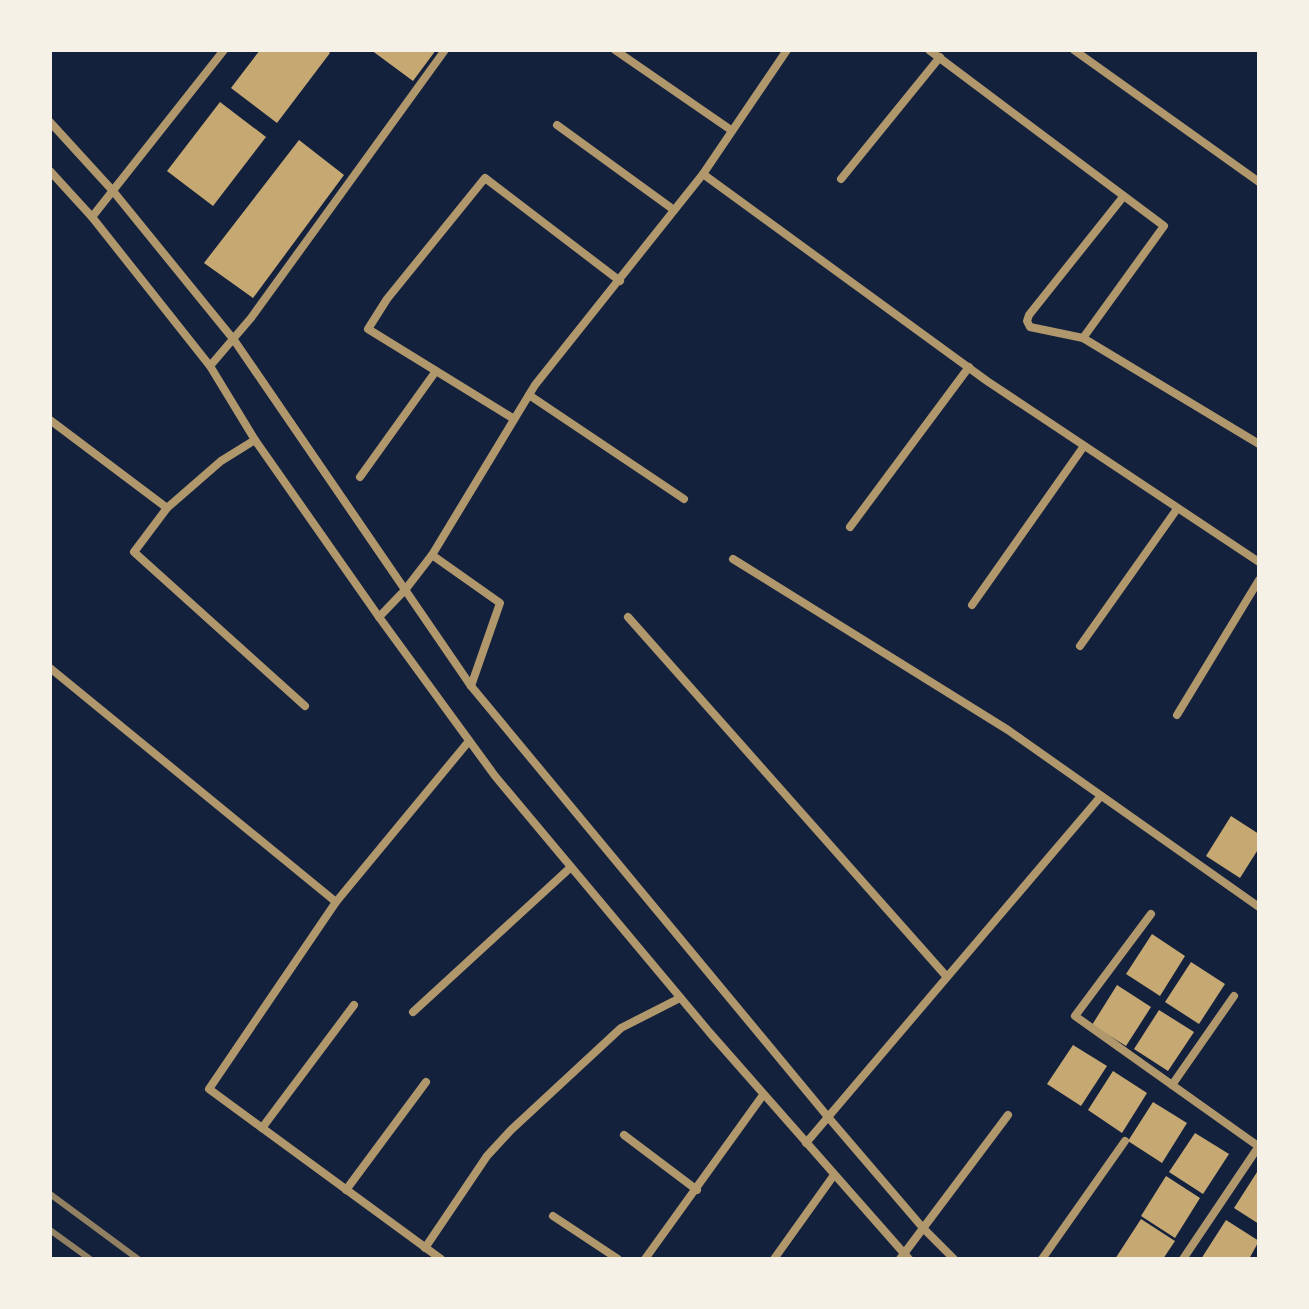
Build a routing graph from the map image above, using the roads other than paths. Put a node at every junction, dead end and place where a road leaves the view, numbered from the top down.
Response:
1 (224, 50) edge
2 (445, 50) edge
3 (615, 50) edge
4 (787, 50) edge
5 (929, 50) edge
6 (1074, 50) edge
7 (940, 57) junction
8 (50, 122) edge
9 (557, 125) dead end
10 (731, 130) junction
11 (50, 171) edge
12 (703, 174) junction
13 (841, 179) dead end
14 (1259, 182) edge
15 (113, 191) junction
16 (1123, 197) junction
17 (674, 210) junction
18 (92, 217) junction
19 (620, 281) junction
20 (1083, 338) junction
21 (234, 340) junction
22 (210, 366) junction
23 (969, 367) junction
24 (436, 371) junction
25 (529, 395) junction
26 (514, 419) junction
27 (50, 420) edge
28 (255, 440) junction
29 (1259, 444) edge
30 (1084, 446) junction
31 (360, 477) dead end
32 (684, 499) dead end
33 (167, 508) junction
34 (1177, 509) junction
35 (850, 527) dead end
36 (432, 555) junction
37 (733, 559) dead end
38 (1259, 562) edge
39 (1259, 580) edge
40 (405, 590) junction
41 (972, 605) dead end
42 (379, 617) junction
43 (628, 617) dead end
44 (1080, 646) dead end
45 (50, 668) edge
46 (471, 686) junction
47 (305, 706) dead end
48 (1177, 715) dead end
49 (469, 741) junction
50 (1101, 796) junction
51 (571, 867) junction
52 (336, 902) junction
53 (1259, 907) edge
54 (1151, 914) dead end
55 (947, 977) junction
56 (1234, 996) dead end
57 (680, 998) junction
58 (354, 1005) dead end
59 (413, 1012) dead end
60 (426, 1082) dead end
61 (1172, 1085) junction
62 (763, 1095) junction
63 (1008, 1115) dead end
64 (828, 1117) junction
65 (262, 1128) junction
66 (624, 1135) dead end
67 (1125, 1141) dead end
68 (806, 1143) junction
69 (1259, 1146) edge
70 (834, 1175) junction
71 (346, 1190) junction
72 (697, 1190) junction
73 (553, 1216) dead end
74 (923, 1228) junction
75 (425, 1248) junction
76 (905, 1257) edge
77 (441, 1259) edge
78 (618, 1259) edge
79 (645, 1259) edge
80 (774, 1259) edge
81 (954, 1259) edge
82 (1042, 1259) edge
83 (1183, 1259) edge

1 - 15 street
2 - 21 street
3 - 10 street
4 - 10 street
5 - 7 street
6 - 14 street
7 - 13 street
7 - 16 street
8 - 15 street
9 - 17 street
10 - 12 street
11 - 18 street
12 - 17 street
12 - 23 street
15 - 18 street
15 - 21 street
16 - 20 street
16 - 20 street
17 - 19 street
18 - 22 street
19 - 24 street
19 - 25 street
20 - 29 street
21 - 22 street
21 - 40 street
22 - 28 street
23 - 30 street
23 - 35 street
24 - 26 street
24 - 31 street
25 - 26 street
25 - 32 street
26 - 36 street
27 - 33 street
28 - 33 street
28 - 42 street
30 - 34 street
30 - 41 street
33 - 47 street
34 - 38 street
34 - 44 street
36 - 40 street
36 - 46 street
37 - 50 street
39 - 48 street
40 - 42 street
40 - 46 street
42 - 49 street
43 - 55 street
45 - 52 street
46 - 64 street
49 - 51 street
49 - 52 street
50 - 53 street
50 - 55 street
51 - 57 street
51 - 59 street
52 - 65 street
54 - 61 street
55 - 64 street
56 - 61 street
57 - 62 street
57 - 75 street
58 - 65 street
60 - 71 street
61 - 69 street
62 - 68 street
62 - 72 street
63 - 74 street
64 - 68 street
64 - 74 street
65 - 71 street
66 - 72 street
67 - 82 street
68 - 70 street
69 - 83 street
70 - 76 street
70 - 80 street
71 - 75 street
72 - 79 street
73 - 78 street
74 - 76 street
74 - 81 street
75 - 77 street

